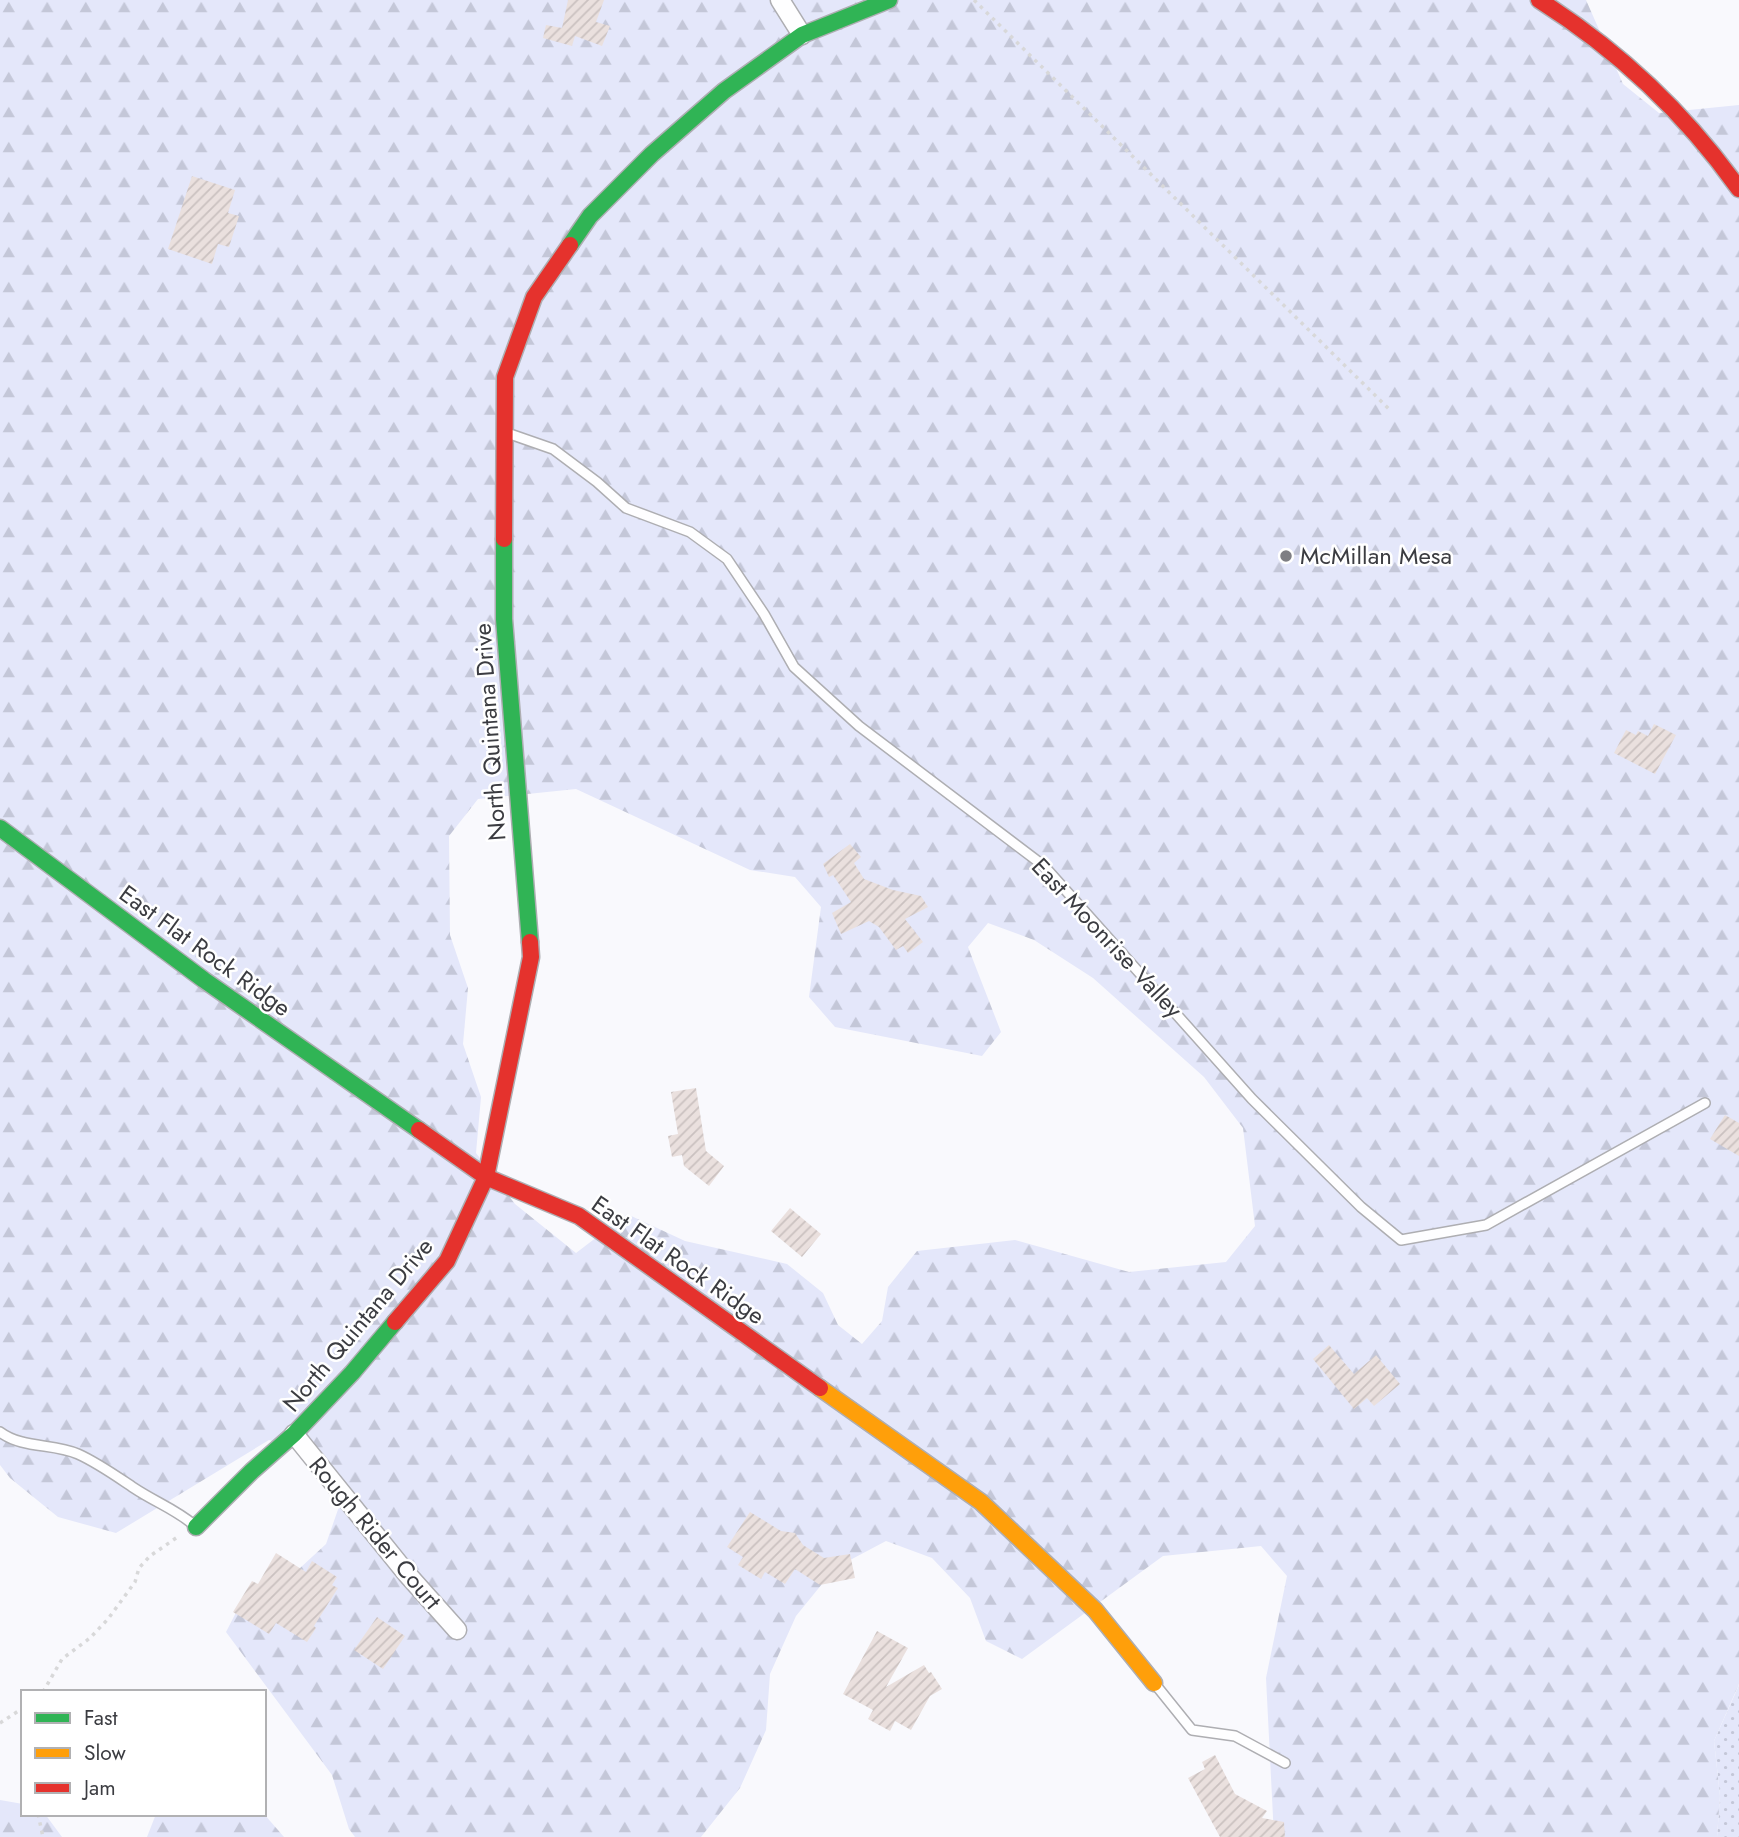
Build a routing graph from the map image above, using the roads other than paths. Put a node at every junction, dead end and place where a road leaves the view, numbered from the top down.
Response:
1 (780, 0) edge
2 (889, 0) edge
3 (1551, 3) edge
4 (802, 35) junction
5 (1739, 189) edge
6 (505, 432) junction
7 (0, 828) edge
8 (1705, 1103) dead end
9 (486, 1177) junction
10 (0, 1432) edge
11 (294, 1434) junction
12 (196, 1527) joint
13 (457, 1630) dead end
14 (1154, 1683) joint
15 (1285, 1763) dead end

1 - 4 street
2 - 4 street, North Quintana Drive
3 - 5 street
4 - 6 street, North Quintana Drive
6 - 8 lane, East Moonrise Valley
6 - 9 street, North Quintana Drive
7 - 9 street, East Flat Rock Ridge
9 - 11 street, North Quintana Drive
9 - 14 street, East Flat Rock Ridge
10 - 12 lane
11 - 12 street, North Quintana Drive
11 - 13 street, Rough Rider Court
14 - 15 lane

